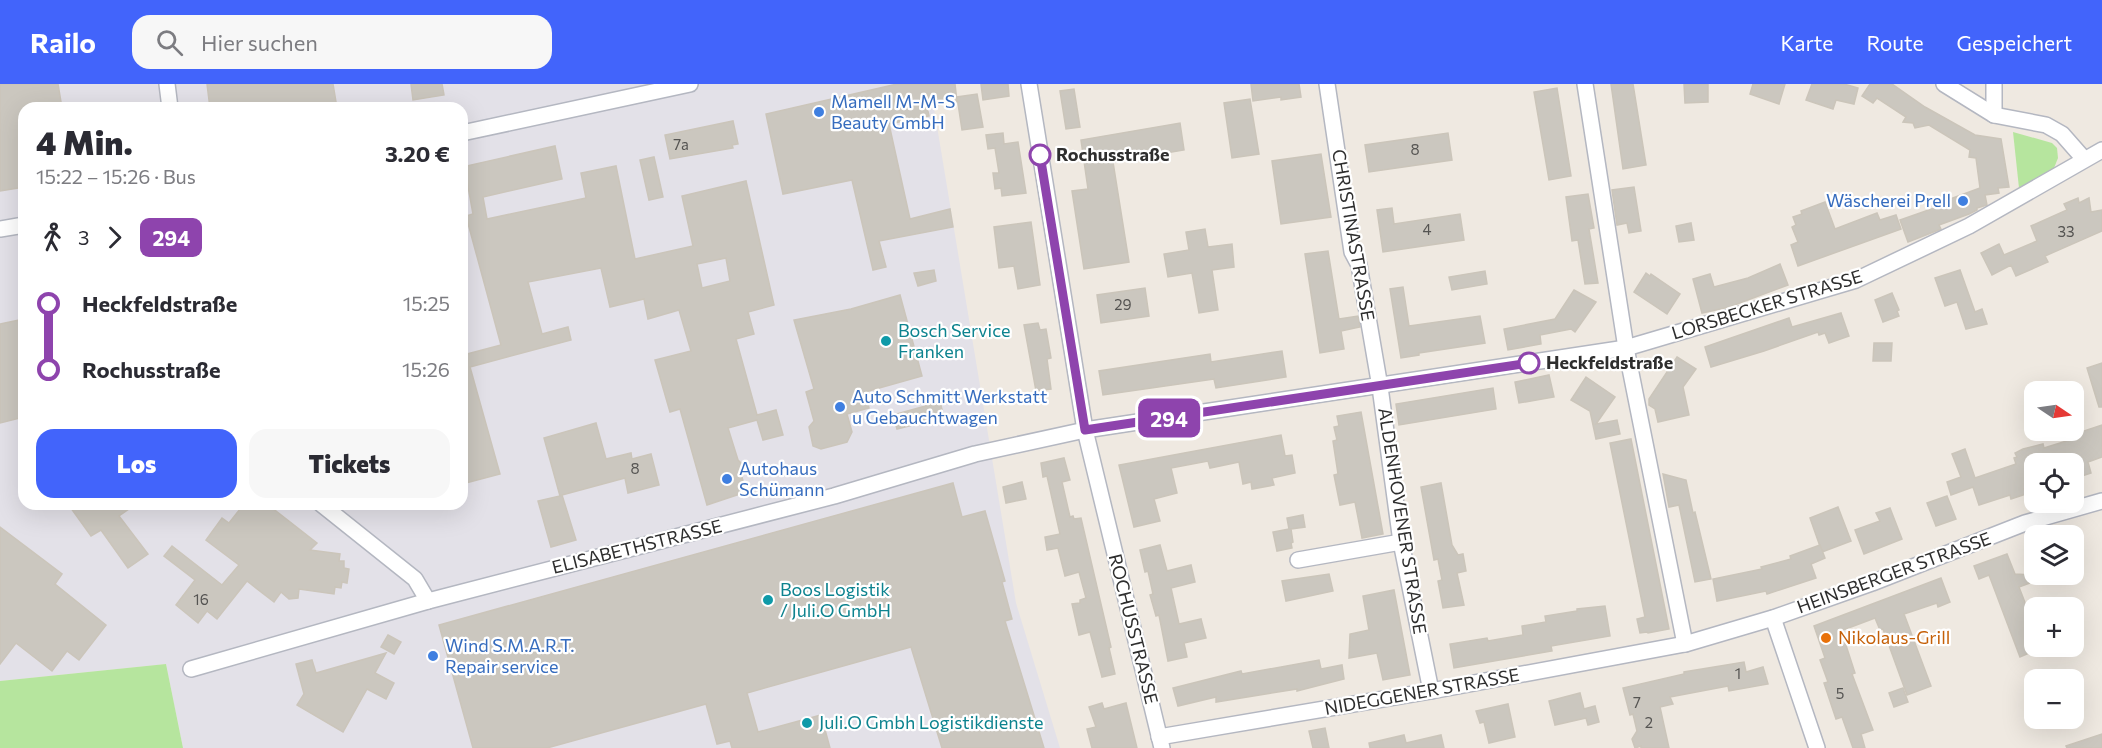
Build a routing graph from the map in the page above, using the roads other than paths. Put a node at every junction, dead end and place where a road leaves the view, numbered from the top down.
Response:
1 (166, 84) edge
2 (690, 84) edge
3 (1029, 84) edge
4 (1327, 84) edge
5 (1585, 84) edge
6 (1944, 84) edge
7 (1994, 84) edge
8 (169, 102) edge
9 (1994, 115) junction
10 (468, 132) edge
11 (2102, 150) edge
12 (2084, 159) junction
13 (18, 226) edge
14 (0, 229) edge
15 (1626, 348) junction
16 (1380, 387) junction
17 (1085, 430) junction
18 (2102, 501) edge
19 (329, 510) edge
20 (1401, 542) junction
21 (1298, 560) dead end
22 (428, 601) junction
23 (1773, 618) junction
24 (1685, 644) junction
25 (191, 669) dead end
26 (1431, 691) junction
27 (1160, 742) edge
28 (1817, 748) edge

1 - 8 street
2 - 10 street
3 - 17 street, ROCHUSSTRASSE
4 - 16 street, CHRISTINASTRASSE
5 - 15 street
6 - 9 street
7 - 9 street
9 - 12 street
11 - 12 street, LORSBECKER STRASSE
12 - 15 street, LORSBECKER STRASSE
13 - 14 street
15 - 16 street, LORSBECKER STRASSE
15 - 24 street
16 - 17 street, LORSBECKER STRASSE
16 - 20 street, ALDENHOVENER STRASSE
17 - 22 street, ELISABETHSTRASSE
17 - 27 street, ROCHUSSTRASSE
18 - 23 street, HEINSBERGER STRASSE
19 - 22 street
20 - 21 street
20 - 26 street, ALDENHOVENER STRASSE
22 - 25 street, ELISABETHSTRASSE
23 - 24 street, HEINSBERGER STRASSE
23 - 28 street
24 - 26 street, NIDEGGENER STRASSE
26 - 27 street, NIDEGGENER STRASSE

